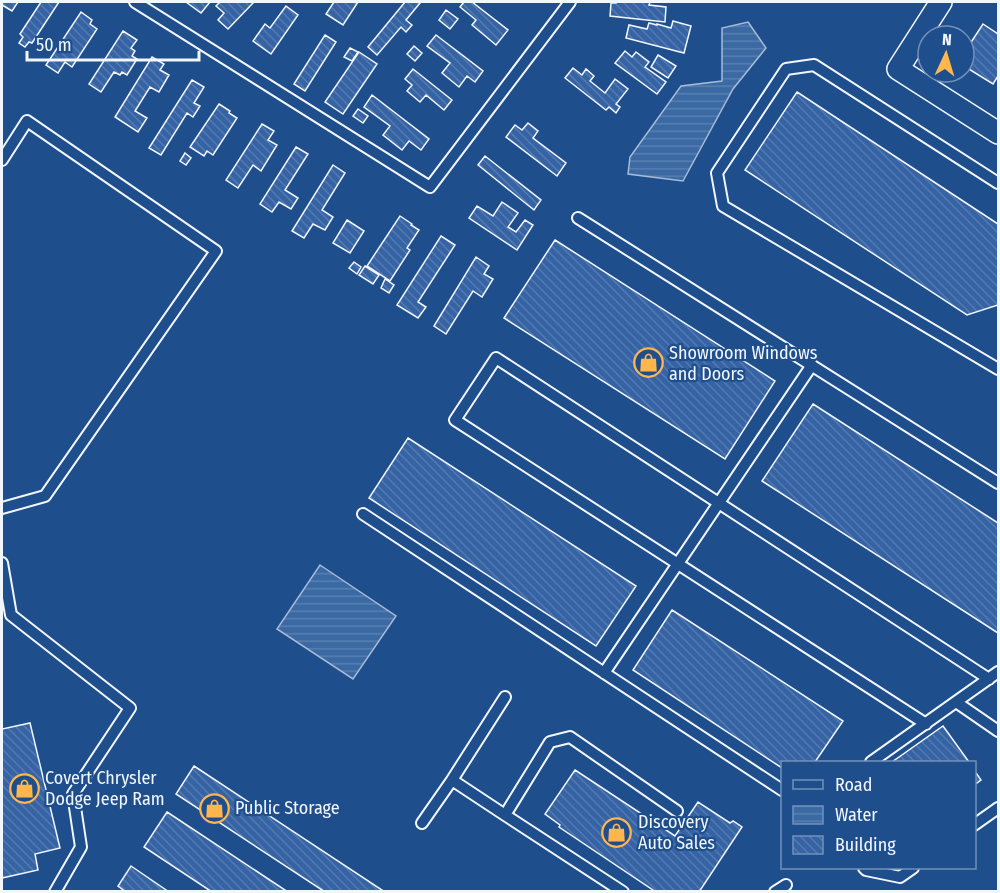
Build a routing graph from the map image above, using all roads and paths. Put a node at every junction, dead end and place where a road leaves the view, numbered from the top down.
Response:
1 (135, 2) edge
2 (570, 2) edge
3 (940, 2) edge
4 (999, 133) edge
5 (2, 159) edge
6 (999, 183) edge
7 (578, 218) dead end
8 (812, 365) junction
9 (999, 369) edge
10 (999, 483) edge
11 (718, 503) junction
12 (2, 508) edge
13 (363, 514) dead end
14 (2, 563) edge
15 (677, 563) junction
16 (999, 672) edge
17 (604, 673) junction
18 (988, 679) junction
19 (505, 697) dead end
20 (956, 702) junction
21 (926, 724) junction
22 (999, 731) edge
23 (872, 761) edge
24 (452, 780) junction
25 (781, 789) edge
26 (999, 808) edge
27 (678, 811) dead end
28 (505, 815) junction
29 (422, 823) dead end
30 (976, 824) edge
31 (865, 869) edge
32 (910, 869) edge
33 (786, 885) dead end
34 (55, 891) edge
35 (623, 891) edge
36 (776, 891) edge

1 - 2 lane
3 - 4 street
5 - 12 lane
6 - 9 lane
7 - 8 lane
8 - 10 lane
8 - 11 lane
11 - 15 lane
11 - 15 lane
11 - 18 lane
13 - 17 lane
14 - 34 lane
15 - 17 lane
15 - 21 lane
16 - 18 lane
17 - 25 lane
18 - 20 lane
19 - 24 lane
20 - 21 lane
20 - 22 lane
21 - 23 lane
24 - 28 lane
24 - 29 lane
26 - 30 lane
27 - 28 lane
28 - 35 lane
31 - 32 lane
33 - 36 lane

